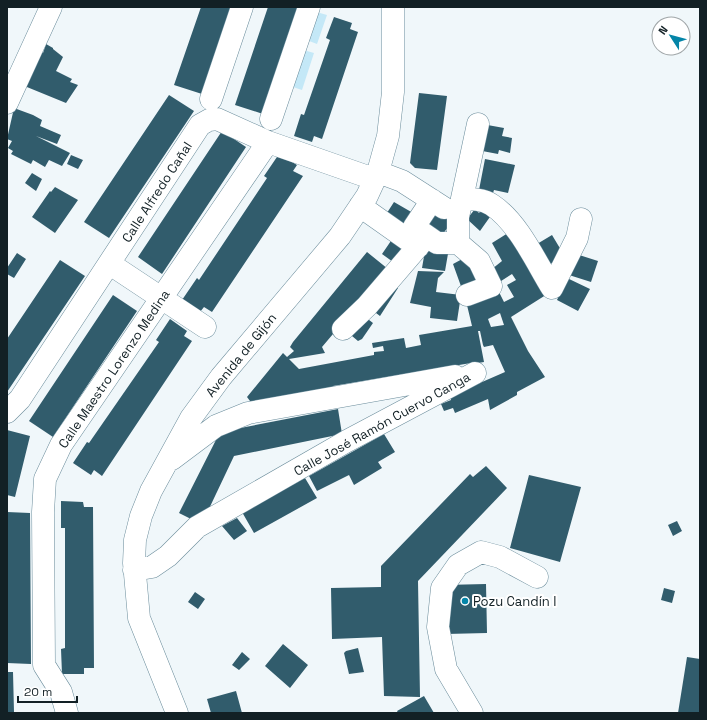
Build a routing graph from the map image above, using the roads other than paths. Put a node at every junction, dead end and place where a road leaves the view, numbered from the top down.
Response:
1 (51, 7) edge
2 (242, 7) edge
3 (309, 7) edge
4 (393, 7) edge
5 (211, 99) dead end
6 (7, 102) edge
7 (271, 119) dead end
8 (478, 124) dead end
9 (268, 142) junction
10 (376, 175) junction
11 (432, 200) junction
12 (360, 206) junction
13 (460, 208) junction
14 (581, 219) dead end
15 (422, 242) junction
16 (458, 243) junction
17 (110, 264) junction
18 (467, 295) dead end
19 (162, 298) junction
20 (205, 327) dead end
21 (343, 329) dead end
22 (7, 412) edge
23 (166, 464) junction
24 (134, 570) junction
25 (537, 577) dead end
26 (67, 713) edge
27 (176, 713) edge
28 (472, 713) edge

1 - 6 street
2 - 5 street
3 - 7 street
4 - 10 street, Avenida de Gijón
8 - 13 street
9 - 10 street, Calle Alfredo Cañal
9 - 17 street, Calle Alfredo Cañal
9 - 19 street, Calle Maestro Lorenzo Medina
10 - 11 street, Calle Alfredo Cañal
10 - 12 street, Avenida de Gijón
11 - 13 street, Calle Alfredo Cañal
11 - 15 street
12 - 15 street
12 - 23 street, Avenida de Gijón
13 - 14 street
13 - 16 street
15 - 16 street
15 - 21 street
16 - 18 street
17 - 19 street
17 - 22 street, Calle Alfredo Cañal
19 - 20 street
19 - 26 street, Calle Maestro Lorenzo Medina
23 - 24 street, Avenida de Gijón
23 - 24 street, Calle José Ramón Cuervo Canga
24 - 27 street, Avenida de Gijón
25 - 28 street

